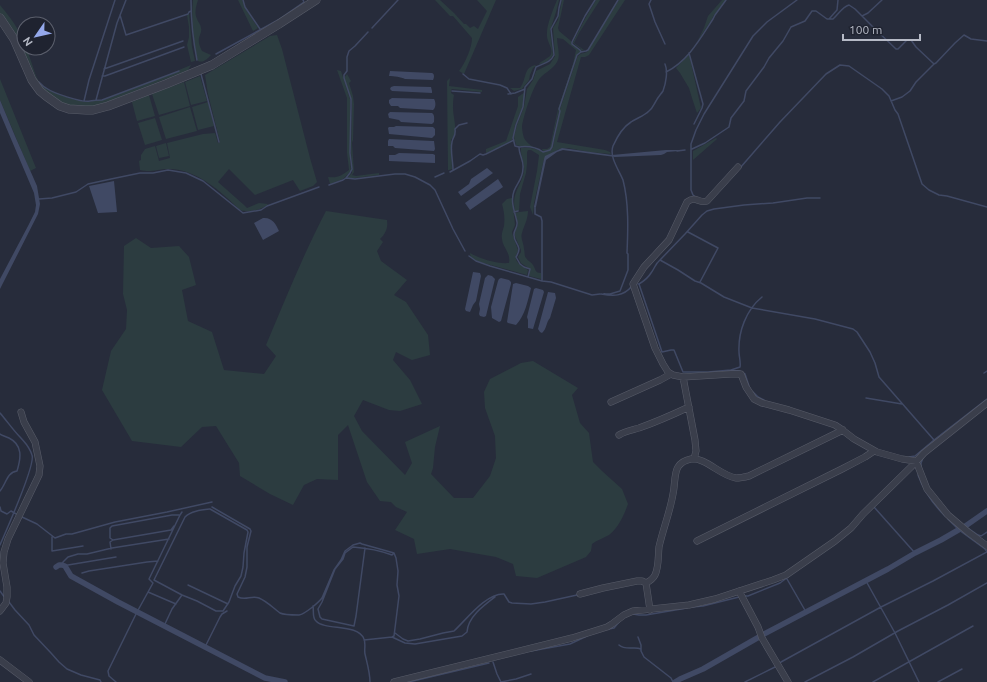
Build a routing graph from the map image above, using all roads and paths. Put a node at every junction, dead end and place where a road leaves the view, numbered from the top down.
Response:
1 (316, 0) edge
2 (0, 18) edge
3 (738, 167) dead end
4 (671, 374) junction
5 (683, 377) junction
6 (611, 402) dead end
7 (987, 403) edge
8 (689, 407) junction
9 (21, 412) dead end
10 (843, 430) junction
11 (619, 434) dead end
12 (874, 451) junction
13 (694, 459) junction
14 (916, 461) junction
15 (697, 541) dead end
16 (987, 546) edge
17 (646, 583) junction
18 (739, 591) junction
19 (580, 594) dead end
20 (650, 610) junction
21 (0, 611) edge
22 (0, 660) edge
23 (28, 682) edge
24 (394, 682) edge
25 (788, 682) edge

1 - 2 street
3 - 4 street
4 - 5 street
4 - 6 street
5 - 8 street
5 - 10 street
7 - 14 street
8 - 11 street
8 - 13 street
9 - 21 street
10 - 12 street
10 - 13 street
12 - 14 street
12 - 15 street
13 - 17 street
14 - 16 street
14 - 18 street
17 - 19 street
17 - 20 street
18 - 20 street
18 - 25 street
20 - 24 street
22 - 23 street

